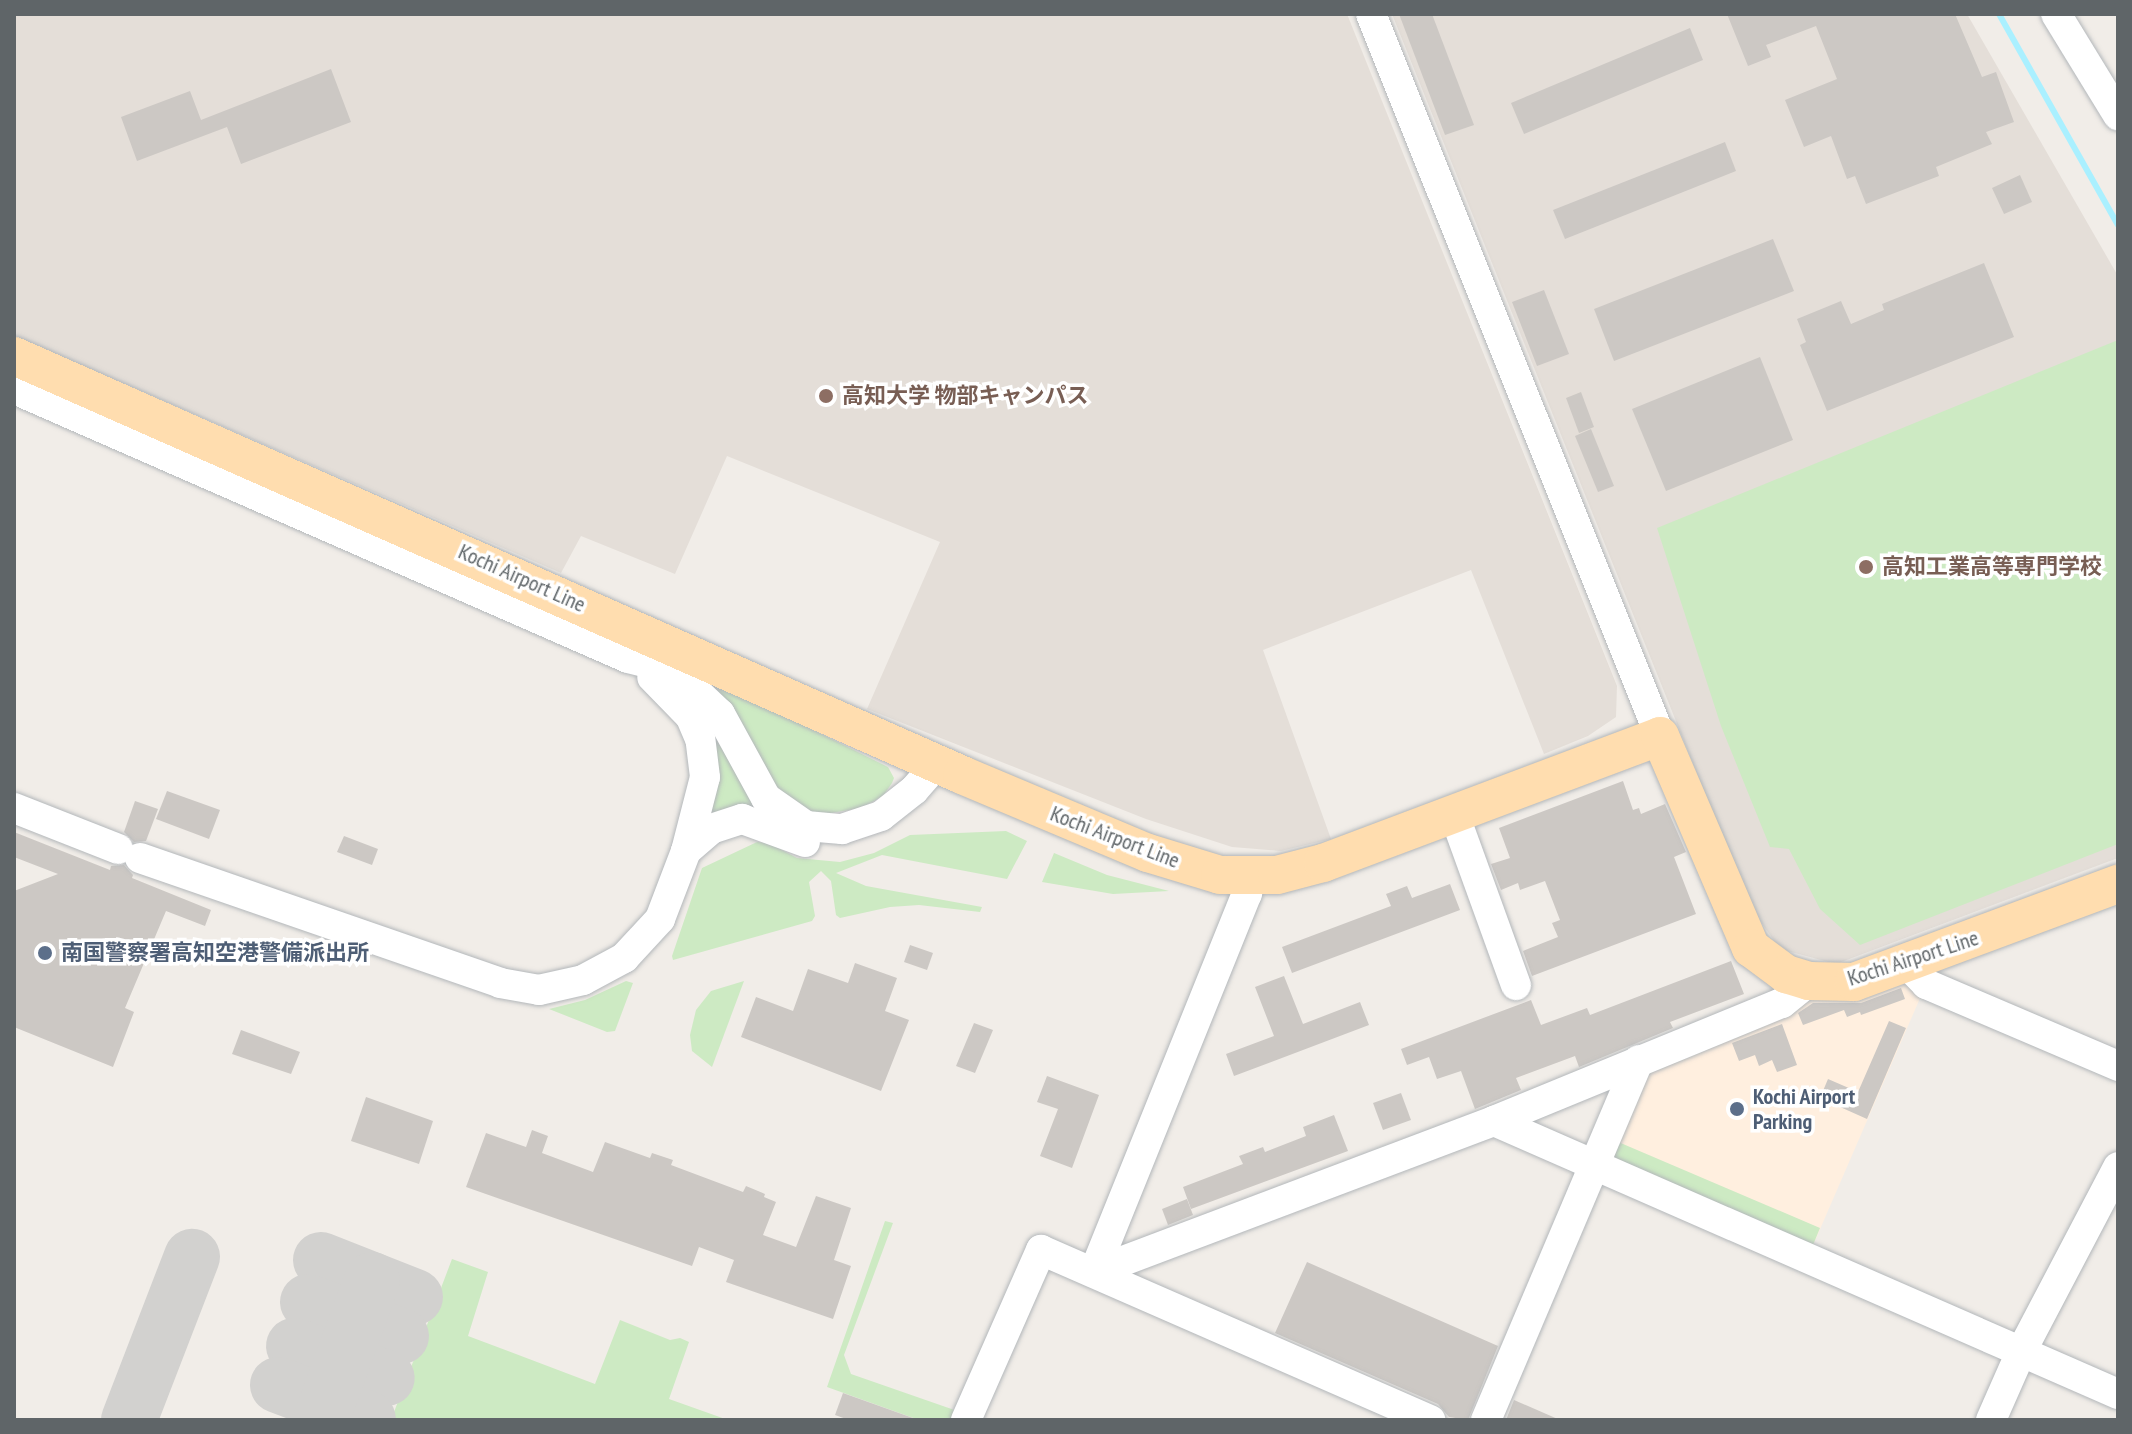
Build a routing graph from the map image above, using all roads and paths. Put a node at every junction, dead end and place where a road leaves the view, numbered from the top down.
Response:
1 (1371, 14) edge
2 (2056, 14) edge
3 (2118, 115) edge
4 (14, 356) edge
5 (14, 389) edge
6 (628, 658) junction
7 (1660, 736) junction
8 (937, 764) junction
9 (14, 808) edge
10 (1454, 814) junction
11 (686, 851) junction
12 (1250, 877) junction
13 (2118, 884) edge
14 (1907, 964) junction
15 (1809, 981) junction
16 (1516, 985) dead end
17 (1639, 1060) junction
18 (2118, 1066) edge
19 (1494, 1121) junction
20 (1596, 1166) junction
21 (2118, 1167) edge
22 (1094, 1272) junction
23 (2021, 1352) junction
24 (2118, 1394) edge
25 (966, 1420) edge
26 (1431, 1420) edge
27 (1486, 1420) edge
28 (1991, 1420) edge

1 - 7 street
2 - 3 street
4 - 8 main road, Kochi Airport Line
5 - 6 street
6 - 8 street
6 - 11 street
7 - 10 main road, Kochi Airport Line
7 - 15 main road, Kochi Airport Line
8 - 11 street
8 - 12 main road, Kochi Airport Line
9 - 11 street
10 - 12 main road, Kochi Airport Line
10 - 16 street
12 - 22 street
13 - 14 main road, Kochi Airport Line
14 - 15 main road, Kochi Airport Line
14 - 18 street
15 - 17 street
17 - 19 street
17 - 20 street
19 - 20 street
19 - 22 street
20 - 23 street
20 - 27 street
21 - 23 street
22 - 25 street
22 - 26 street
23 - 24 street
23 - 28 street

